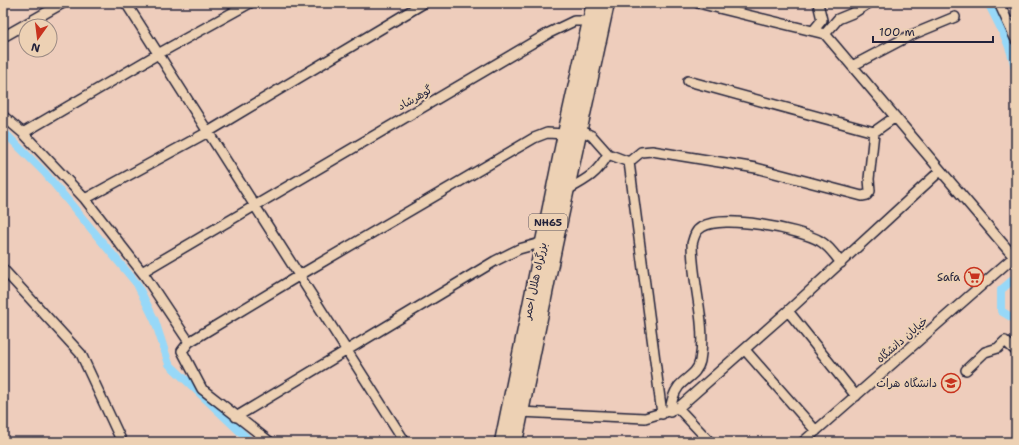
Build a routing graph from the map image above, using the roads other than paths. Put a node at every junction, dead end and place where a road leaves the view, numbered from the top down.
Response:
1 (63, 3) edge
2 (126, 3) edge
3 (250, 3) edge
4 (424, 3) edge
5 (594, 3) edge
6 (607, 3) edge
7 (698, 3) edge
8 (818, 3) edge
9 (869, 3) edge
10 (999, 3) edge
11 (955, 17) dead end
12 (590, 21) junction
13 (813, 31) junction
14 (825, 34) junction
15 (3, 37) edge
16 (1016, 40) edge
17 (158, 54) junction
18 (852, 66) junction
19 (688, 81) dead end
20 (3, 116) edge
21 (895, 117) junction
22 (580, 130) junction
23 (208, 132) junction
24 (874, 132) junction
25 (23, 133) junction
26 (565, 134) junction
27 (608, 154) junction
28 (629, 162) junction
29 (940, 171) junction
30 (567, 190) junction
31 (86, 199) junction
32 (255, 205) junction
33 (544, 242) junction
34 (1015, 256) edge
35 (841, 263) junction
36 (3, 269) edge
37 (142, 272) junction
38 (300, 275) junction
39 (788, 311) junction
40 (189, 342) junction
41 (347, 350) junction
42 (745, 350) junction
43 (1016, 351) edge
44 (966, 370) dead end
45 (856, 396) junction
46 (520, 412) junction
47 (670, 412) junction
48 (236, 417) junction
49 (816, 431) junction
50 (122, 442) edge
51 (270, 442) edge
52 (405, 442) edge
53 (502, 442) edge
54 (515, 442) edge
55 (710, 442) edge
56 (804, 442) edge

1 - 15 street
2 - 17 street
3 - 17 street
4 - 23 street
5 - 12 highway, بزرگراه هلال احمر / NH65
6 - 22 highway, بزرگراه هلال احمر / NH65
7 - 13 street
8 - 13 street
9 - 14 street
10 - 16 street
11 - 18 street
12 - 26 highway, بزرگراه هلال احمر / NH65
12 - 32 street, گوهرشاد
13 - 14 street
14 - 18 street
17 - 23 street
17 - 25 street
18 - 21 street
19 - 24 street
20 - 25 street
21 - 24 street
21 - 29 street
22 - 27 street
22 - 30 highway, بزرگراه هلال احمر / NH65
23 - 31 street
23 - 32 street
24 - 28 street
25 - 31 street
26 - 33 highway, بزرگراه هلال احمر / NH65
26 - 38 street
27 - 28 street
27 - 30 street
28 - 47 street
29 - 34 street
29 - 35 street
30 - 46 highway, بزرگراه هلال احمر / NH65
31 - 37 street
32 - 37 street, گوهرشاد
32 - 38 street
33 - 41 street
33 - 53 highway, بزرگراه هلال احمر / NH65
34 - 45 street, خیابان دانشگاه
35 - 39 street
35 - 47 street
36 - 50 street
37 - 40 street
38 - 40 street
38 - 41 street
39 - 42 street
39 - 45 street
40 - 48 street
41 - 48 street
41 - 52 street
42 - 47 street
42 - 49 street
43 - 44 street
45 - 49 street, خیابان دانشگاه
46 - 47 street
46 - 54 highway, بزرگراه هلال احمر / NH65
47 - 55 street
48 - 51 street
49 - 56 street, خیابان دانشگاه

